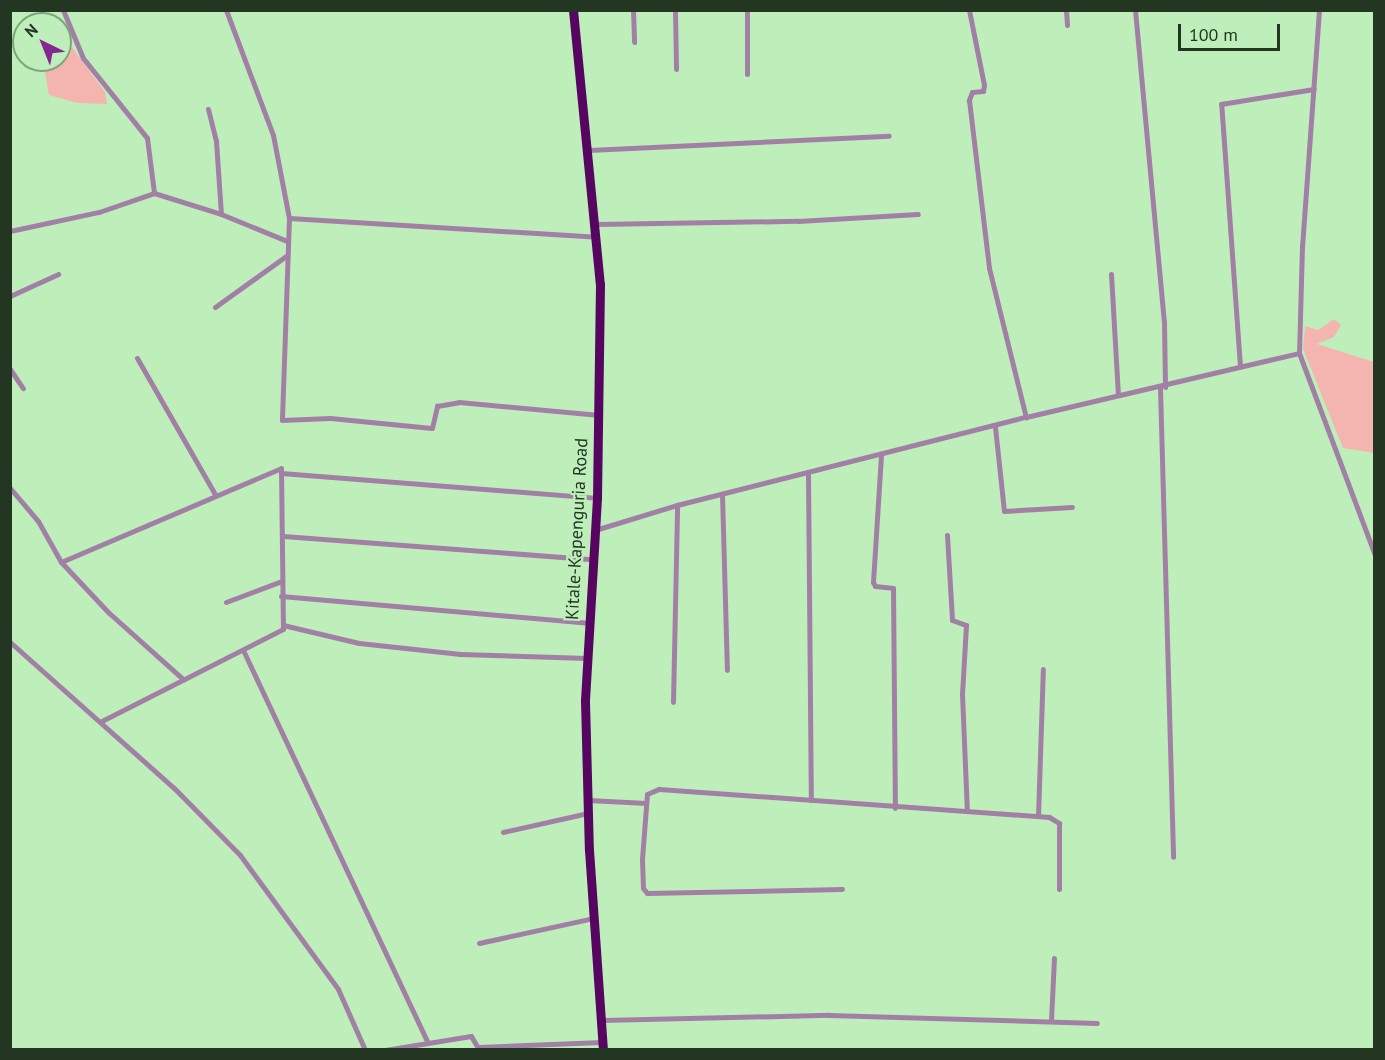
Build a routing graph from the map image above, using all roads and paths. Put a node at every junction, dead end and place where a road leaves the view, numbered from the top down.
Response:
1 (63, 10) edge
2 (226, 10) edge
3 (573, 10) edge
4 (633, 10) edge
5 (675, 10) edge
6 (747, 10) edge
7 (969, 10) edge
8 (1066, 10) edge
9 (1134, 10) edge
10 (1319, 10) edge
11 (1067, 25) dead end
12 (634, 42) dead end
13 (676, 69) dead end
14 (747, 74) dead end
15 (1314, 89) junction
16 (208, 109) dead end
17 (889, 136) dead end
18 (589, 150) junction
19 (154, 193) junction
20 (221, 214) junction
21 (918, 214) dead end
22 (289, 218) junction
23 (596, 224) junction
24 (10, 231) edge
25 (597, 237) junction
26 (287, 241) junction
27 (286, 256) junction
28 (58, 274) dead end
29 (1111, 274) dead end
30 (10, 296) edge
31 (215, 307) dead end
32 (1299, 353) junction
33 (137, 358) dead end
34 (1240, 366) junction
35 (10, 369) edge
36 (23, 388) dead end
37 (1162, 388) junction
38 (1118, 395) junction
39 (599, 415) junction
40 (1026, 417) junction
41 (995, 427) junction
42 (881, 455) junction
43 (281, 473) junction
44 (808, 473) junction
45 (10, 488) edge
46 (215, 494) junction
47 (722, 494) junction
48 (597, 498) junction
49 (677, 505) junction
50 (1072, 507) dead end
51 (593, 531) junction
52 (947, 535) dead end
53 (283, 536) junction
54 (1374, 553) edge
55 (591, 558) junction
56 (61, 562) junction
57 (282, 581) junction
58 (281, 596) junction
59 (226, 602) dead end
60 (588, 623) junction
61 (283, 625) junction
62 (10, 642) edge
63 (243, 650) junction
64 (587, 658) junction
65 (1043, 669) dead end
66 (727, 670) dead end
67 (183, 679) junction
68 (673, 702) dead end
69 (100, 722) junction
70 (588, 800) junction
71 (812, 800) junction
72 (646, 802) junction
73 (895, 808) junction
74 (967, 811) junction
75 (588, 813) junction
76 (1038, 816) junction
77 (503, 832) dead end
78 (1173, 857) dead end
79 (842, 889) dead end
80 (1059, 889) dead end
81 (594, 918) junction
82 (479, 943) dead end
83 (1054, 958) dead end
84 (602, 1020) junction
85 (1051, 1021) junction
86 (1097, 1023) dead end
87 (427, 1041) junction
88 (603, 1046) edge
89 (478, 1048) edge
90 (365, 1050) edge
91 (384, 1050) edge

1 - 19 street
2 - 22 street
3 - 18 highway, Kitale-Kapenguria Road
4 - 12 street
5 - 13 street
6 - 14 street
7 - 40 street
8 - 11 street
9 - 37 street
10 - 15 street
15 - 32 street
15 - 34 street
16 - 20 street
17 - 18 street
18 - 23 highway, Kitale-Kapenguria Road
19 - 20 street
19 - 24 street
20 - 26 street
21 - 23 street
22 - 25 street
22 - 26 street
23 - 25 highway, Kitale-Kapenguria Road
25 - 39 highway, Kitale-Kapenguria Road
26 - 27 street
27 - 31 street
27 - 39 street
28 - 30 street
29 - 38 street
32 - 34 street
32 - 54 street
33 - 46 street
34 - 37 street
35 - 36 street
37 - 38 street
37 - 78 street
38 - 40 street
39 - 48 highway, Kitale-Kapenguria Road
40 - 41 street
41 - 42 street
41 - 50 street
42 - 44 street
42 - 73 street
43 - 46 street
43 - 48 street
43 - 53 street
44 - 47 street
44 - 71 street
45 - 56 street
46 - 56 street
47 - 49 street
47 - 66 street
48 - 51 highway, Kitale-Kapenguria Road
49 - 51 street
49 - 68 street
51 - 55 highway, Kitale-Kapenguria Road
52 - 74 street
53 - 55 street
53 - 57 street
55 - 60 highway, Kitale-Kapenguria Road
56 - 67 street
57 - 58 street
57 - 59 street
58 - 60 street
58 - 61 street
60 - 64 highway, Kitale-Kapenguria Road
61 - 63 street
61 - 64 street
62 - 69 street
63 - 67 street
63 - 87 street
64 - 70 highway, Kitale-Kapenguria Road
65 - 76 street
67 - 69 street
69 - 90 street
70 - 72 street
70 - 75 highway, Kitale-Kapenguria Road
71 - 72 street
71 - 73 street
72 - 79 street
73 - 74 street
74 - 76 street
75 - 77 street
75 - 81 highway, Kitale-Kapenguria Road
76 - 80 street
81 - 82 street
81 - 84 highway, Kitale-Kapenguria Road
83 - 85 street
84 - 85 street
84 - 88 highway, Kitale-Kapenguria Road
85 - 86 street
87 - 89 street
87 - 91 street
88 - 89 street

